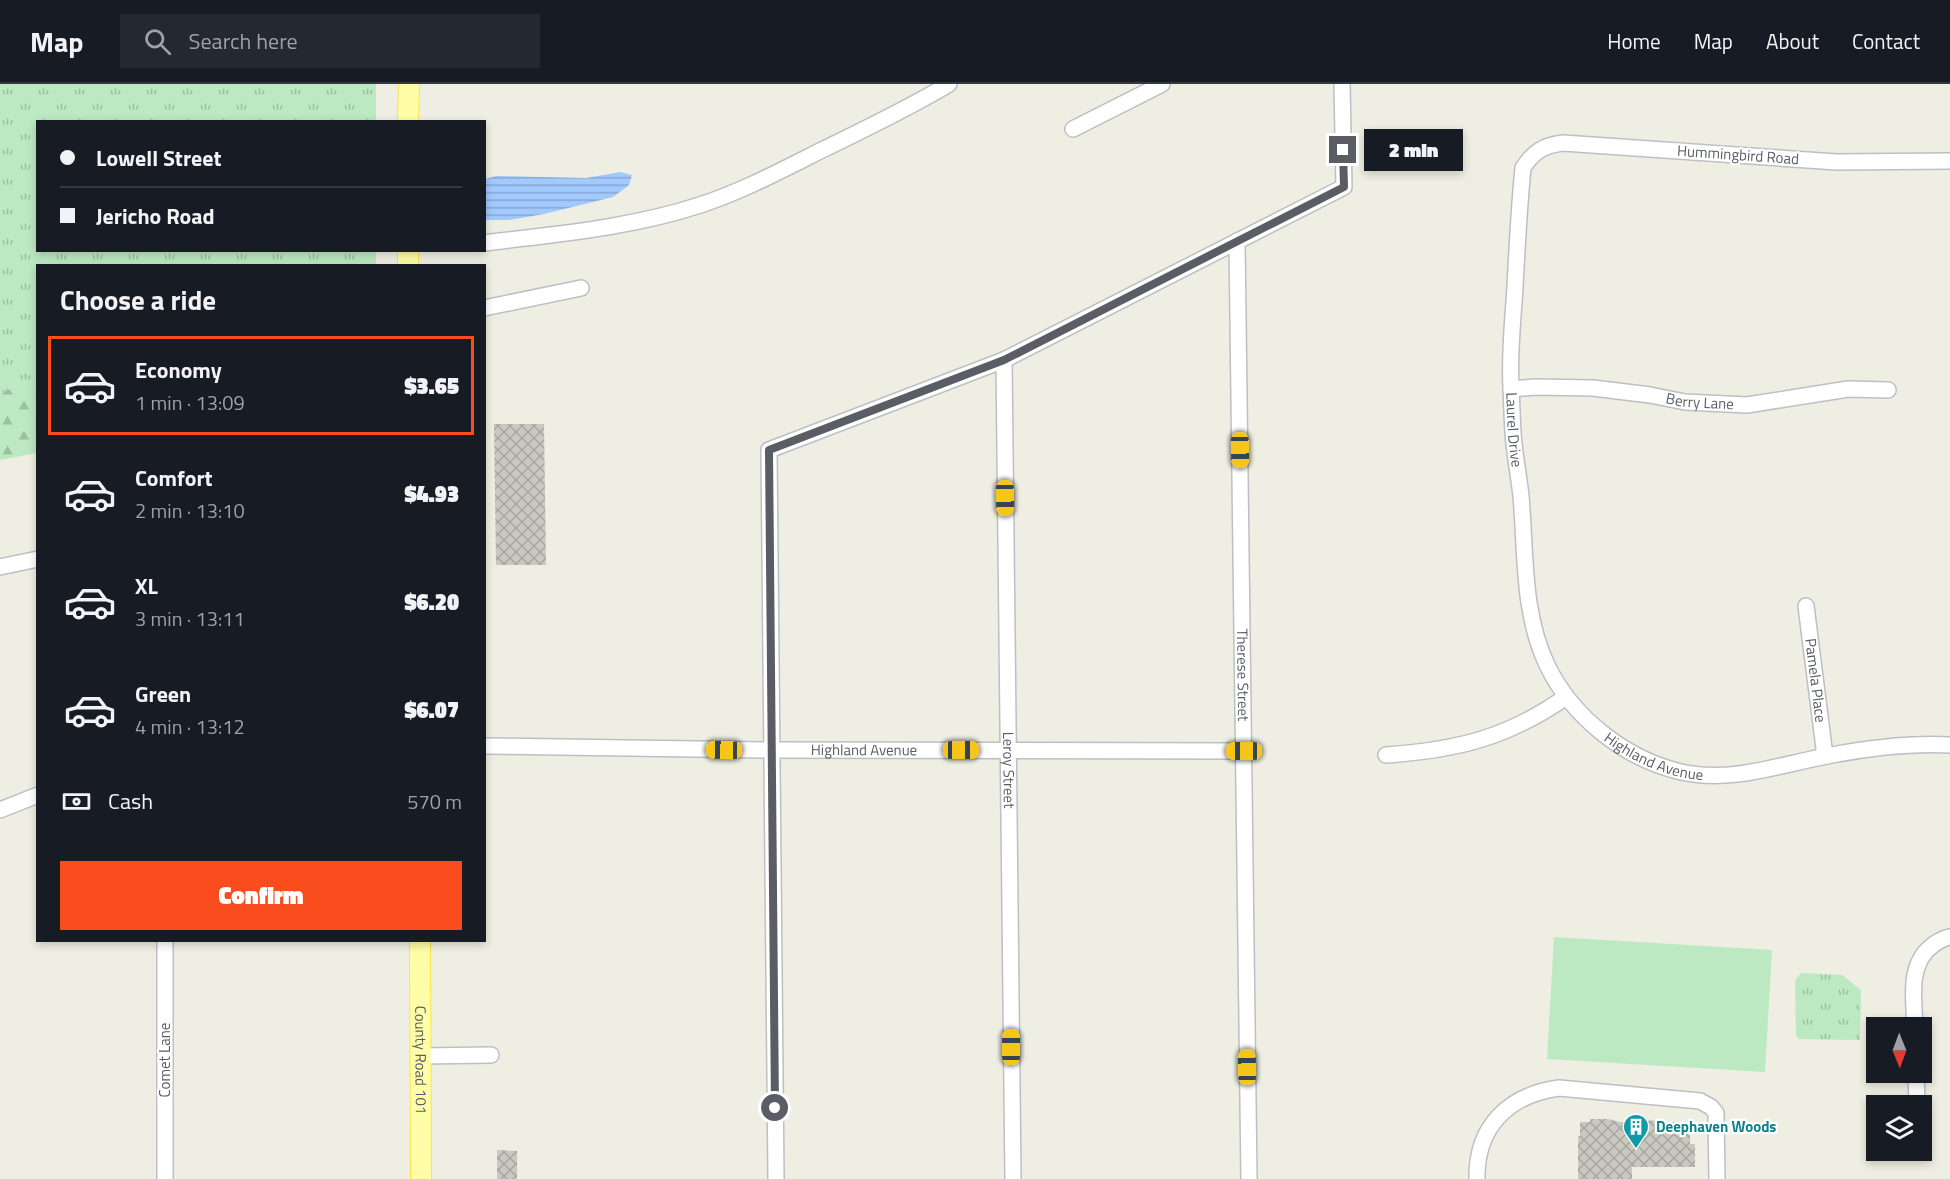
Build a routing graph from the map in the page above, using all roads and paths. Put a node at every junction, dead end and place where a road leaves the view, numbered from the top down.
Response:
1 (408, 84) edge
2 (950, 84) edge
3 (1162, 84) edge
4 (1342, 84) edge
5 (408, 120) edge
6 (1073, 129) dead end
7 (1530, 157) joint
8 (1950, 161) edge
9 (1237, 241) junction
10 (486, 243) edge
11 (581, 288) dead end
12 (486, 308) edge
13 (1004, 360) junction
14 (1511, 388) junction
15 (1888, 390) dead end
16 (36, 559) edge
17 (0, 567) edge
18 (1806, 606) dead end
19 (1566, 697) junction
20 (1950, 744) edge
21 (486, 746) edge
22 (772, 750) junction
23 (1008, 750) junction
24 (1244, 751) junction
25 (1386, 755) dead end
26 (1825, 756) junction
27 (36, 796) edge
28 (0, 810) edge
29 (1950, 937) edge
30 (165, 942) edge
31 (420, 942) edge
32 (1915, 1017) edge
33 (491, 1055) dead end
34 (421, 1056) junction
35 (165, 1179) edge
36 (421, 1179) edge
37 (776, 1179) edge
38 (1013, 1179) edge
39 (1249, 1179) edge
40 (1477, 1179) edge
41 (1717, 1179) edge

1 - 5 main road
2 - 10 street
3 - 6 street
4 - 9 street
7 - 8 street, Hummingbird Road
7 - 14 street, Laurel Drive
9 - 13 street
9 - 24 street, Therese Street
11 - 12 street
13 - 22 street
13 - 23 street, Leroy Street
14 - 15 street, Berry Lane
14 - 19 street, Laurel Drive
16 - 17 street
18 - 26 street, Pamela Place
19 - 25 street
19 - 26 street, Highland Avenue
20 - 26 street, Highland Avenue
21 - 22 street, Highland Avenue
22 - 23 street, Highland Avenue
22 - 37 street
23 - 24 street, Highland Avenue
23 - 38 street, Leroy Street
24 - 39 street, Therese Street
27 - 28 street
29 - 32 street
30 - 35 street, Comet Lane
31 - 34 main road, County Road 101
33 - 34 street
34 - 36 main road, County Road 101
40 - 41 street

